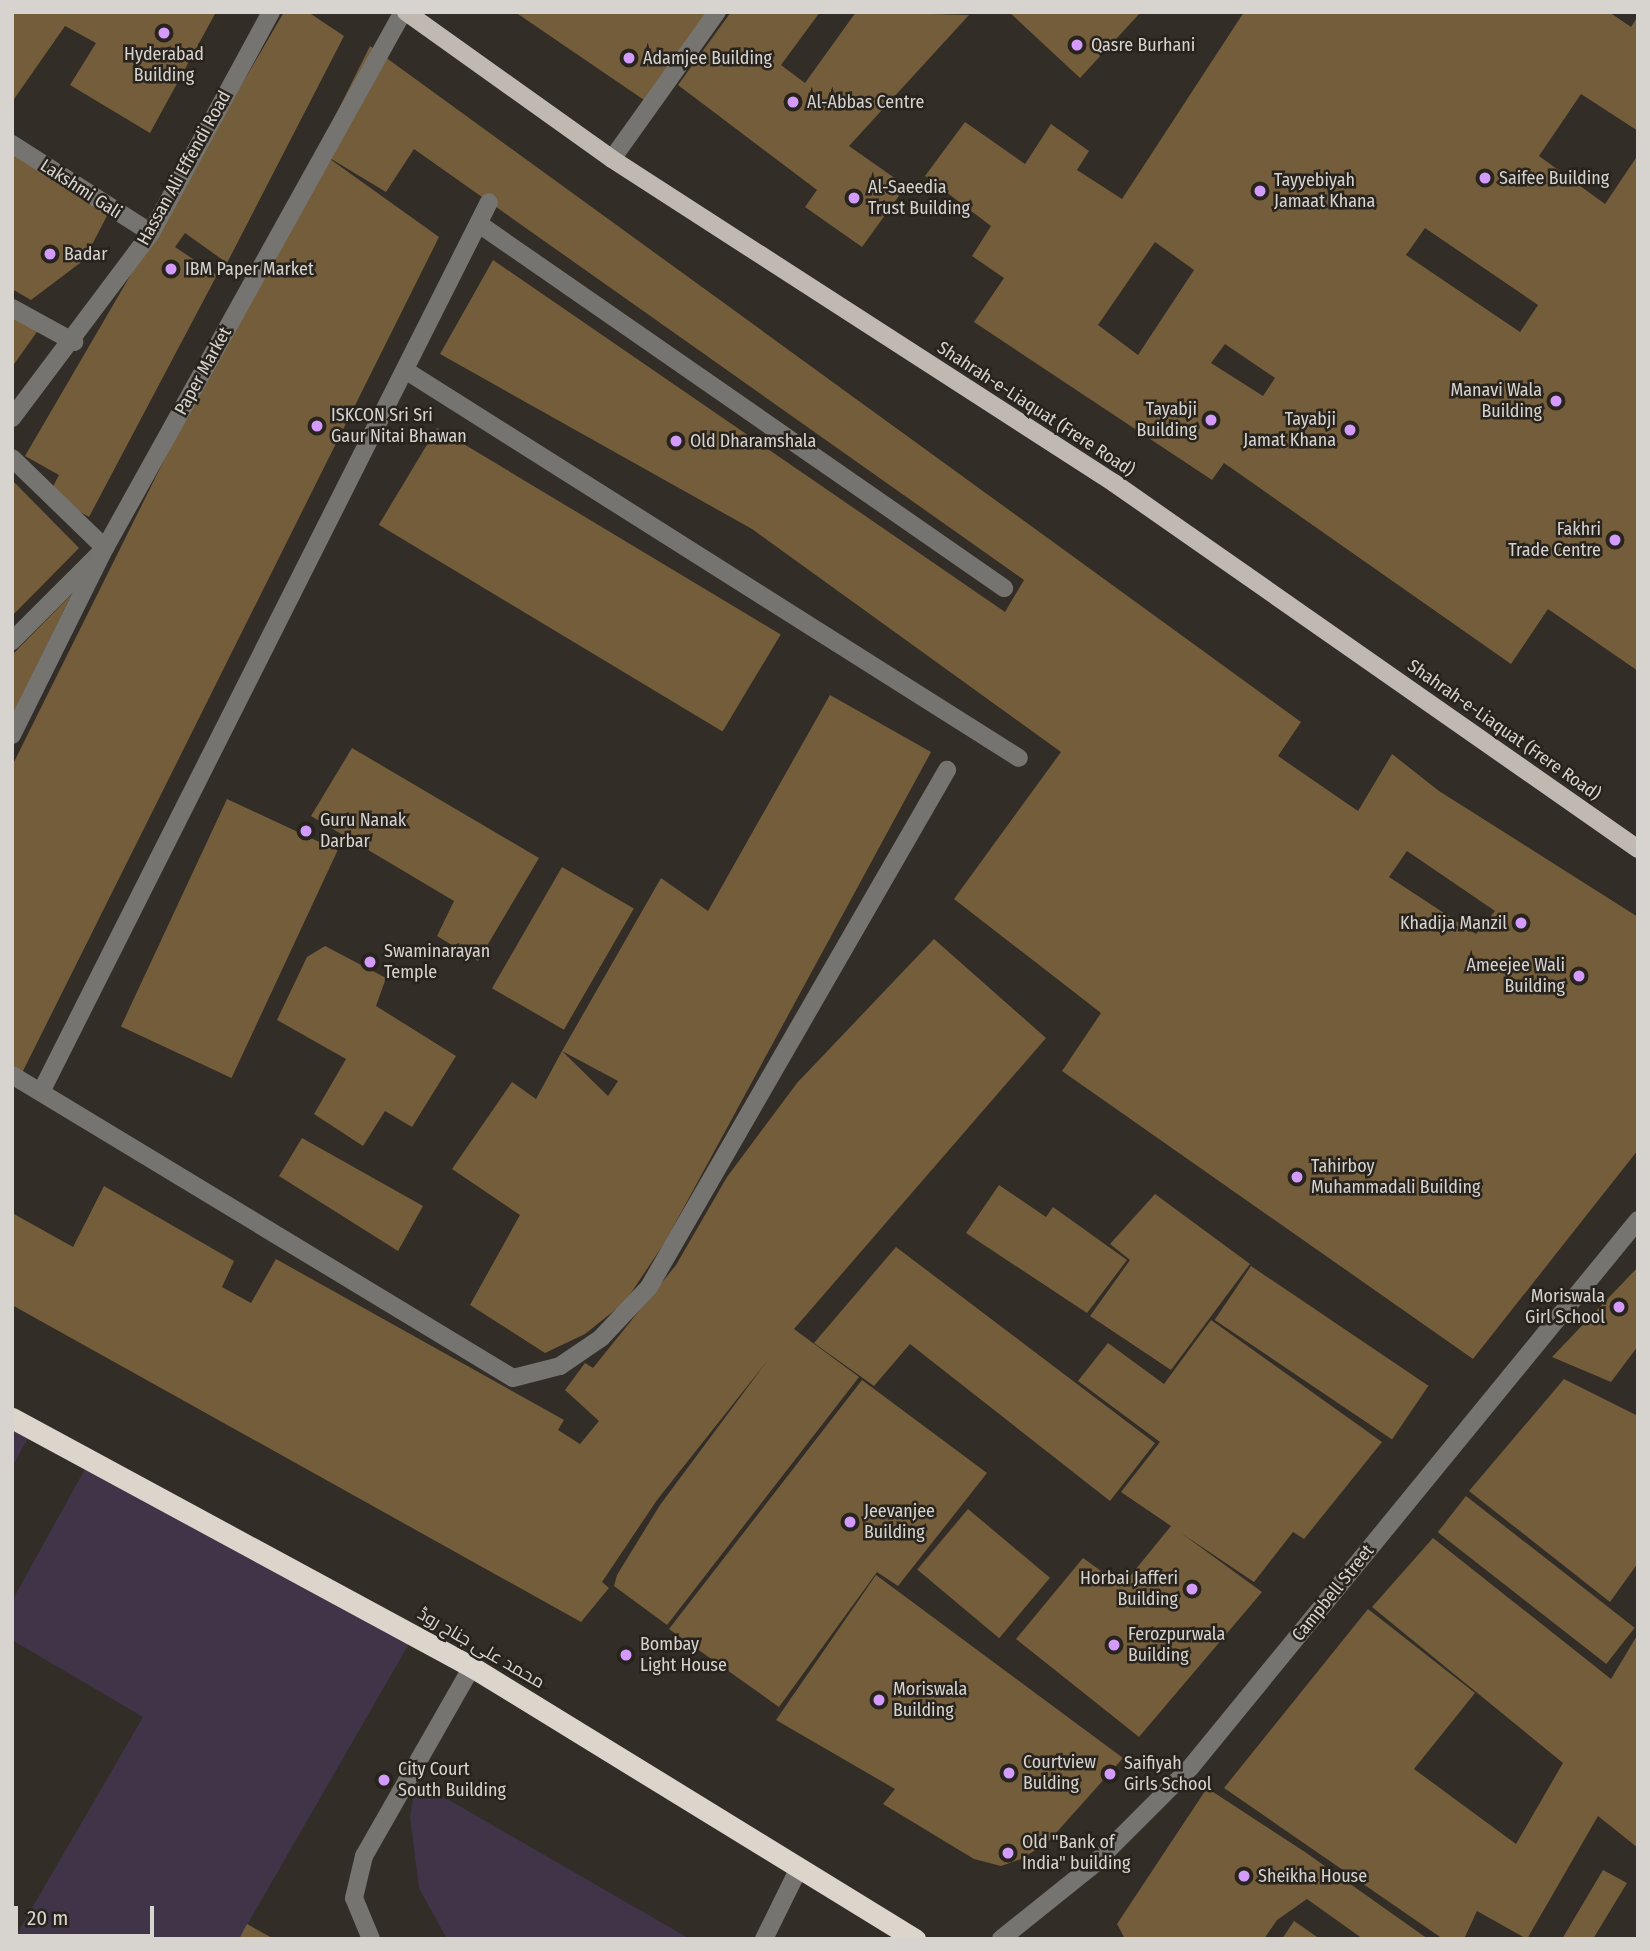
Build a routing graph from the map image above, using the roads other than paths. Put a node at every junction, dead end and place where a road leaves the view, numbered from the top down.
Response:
1 (271, 12) edge
2 (405, 12) edge
3 (717, 12) edge
4 (12, 144) edge
5 (612, 159) junction
6 (489, 202) dead end
7 (479, 224) junction
8 (150, 233) junction
9 (12, 308) edge
10 (74, 342) junction
11 (405, 370) junction
12 (12, 418) edge
13 (12, 458) edge
14 (104, 548) junction
15 (1004, 588) dead end
16 (12, 641) edge
17 (12, 735) edge
18 (1019, 758) dead end
19 (947, 770) dead end
20 (1638, 849) edge
21 (12, 1075) edge
22 (41, 1092) junction
23 (1638, 1220) edge
24 (12, 1418) edge
25 (472, 1667) junction
26 (798, 1870) junction
27 (371, 1939) edge
28 (764, 1939) edge
29 (915, 1939) edge
30 (1001, 1939) edge

1 - 8 street, Hassan Ali Effendi Road
2 - 5 main road, Shahrah-e-Liaquat (Frere Road)
2 - 14 street, Paper Market
3 - 5 street
4 - 8 street, Lakshmi Gali
5 - 20 main road, Shahrah-e-Liaquat (Frere Road)
6 - 7 street
7 - 11 street
7 - 15 street
8 - 10 street, Hassan Ali Effendi Road
9 - 10 street
10 - 12 street, Hassan Ali Effendi Road
11 - 18 street
11 - 22 street
13 - 14 street
14 - 16 street
14 - 17 street, Paper Market
19 - 22 street
21 - 22 street
23 - 30 street, Campbell Street
24 - 25 highway, محمد علی جناح روڈ
25 - 26 highway, محمد علی جناح روڈ
25 - 27 street
26 - 28 street
26 - 29 highway, محمد علی جناح روڈ

